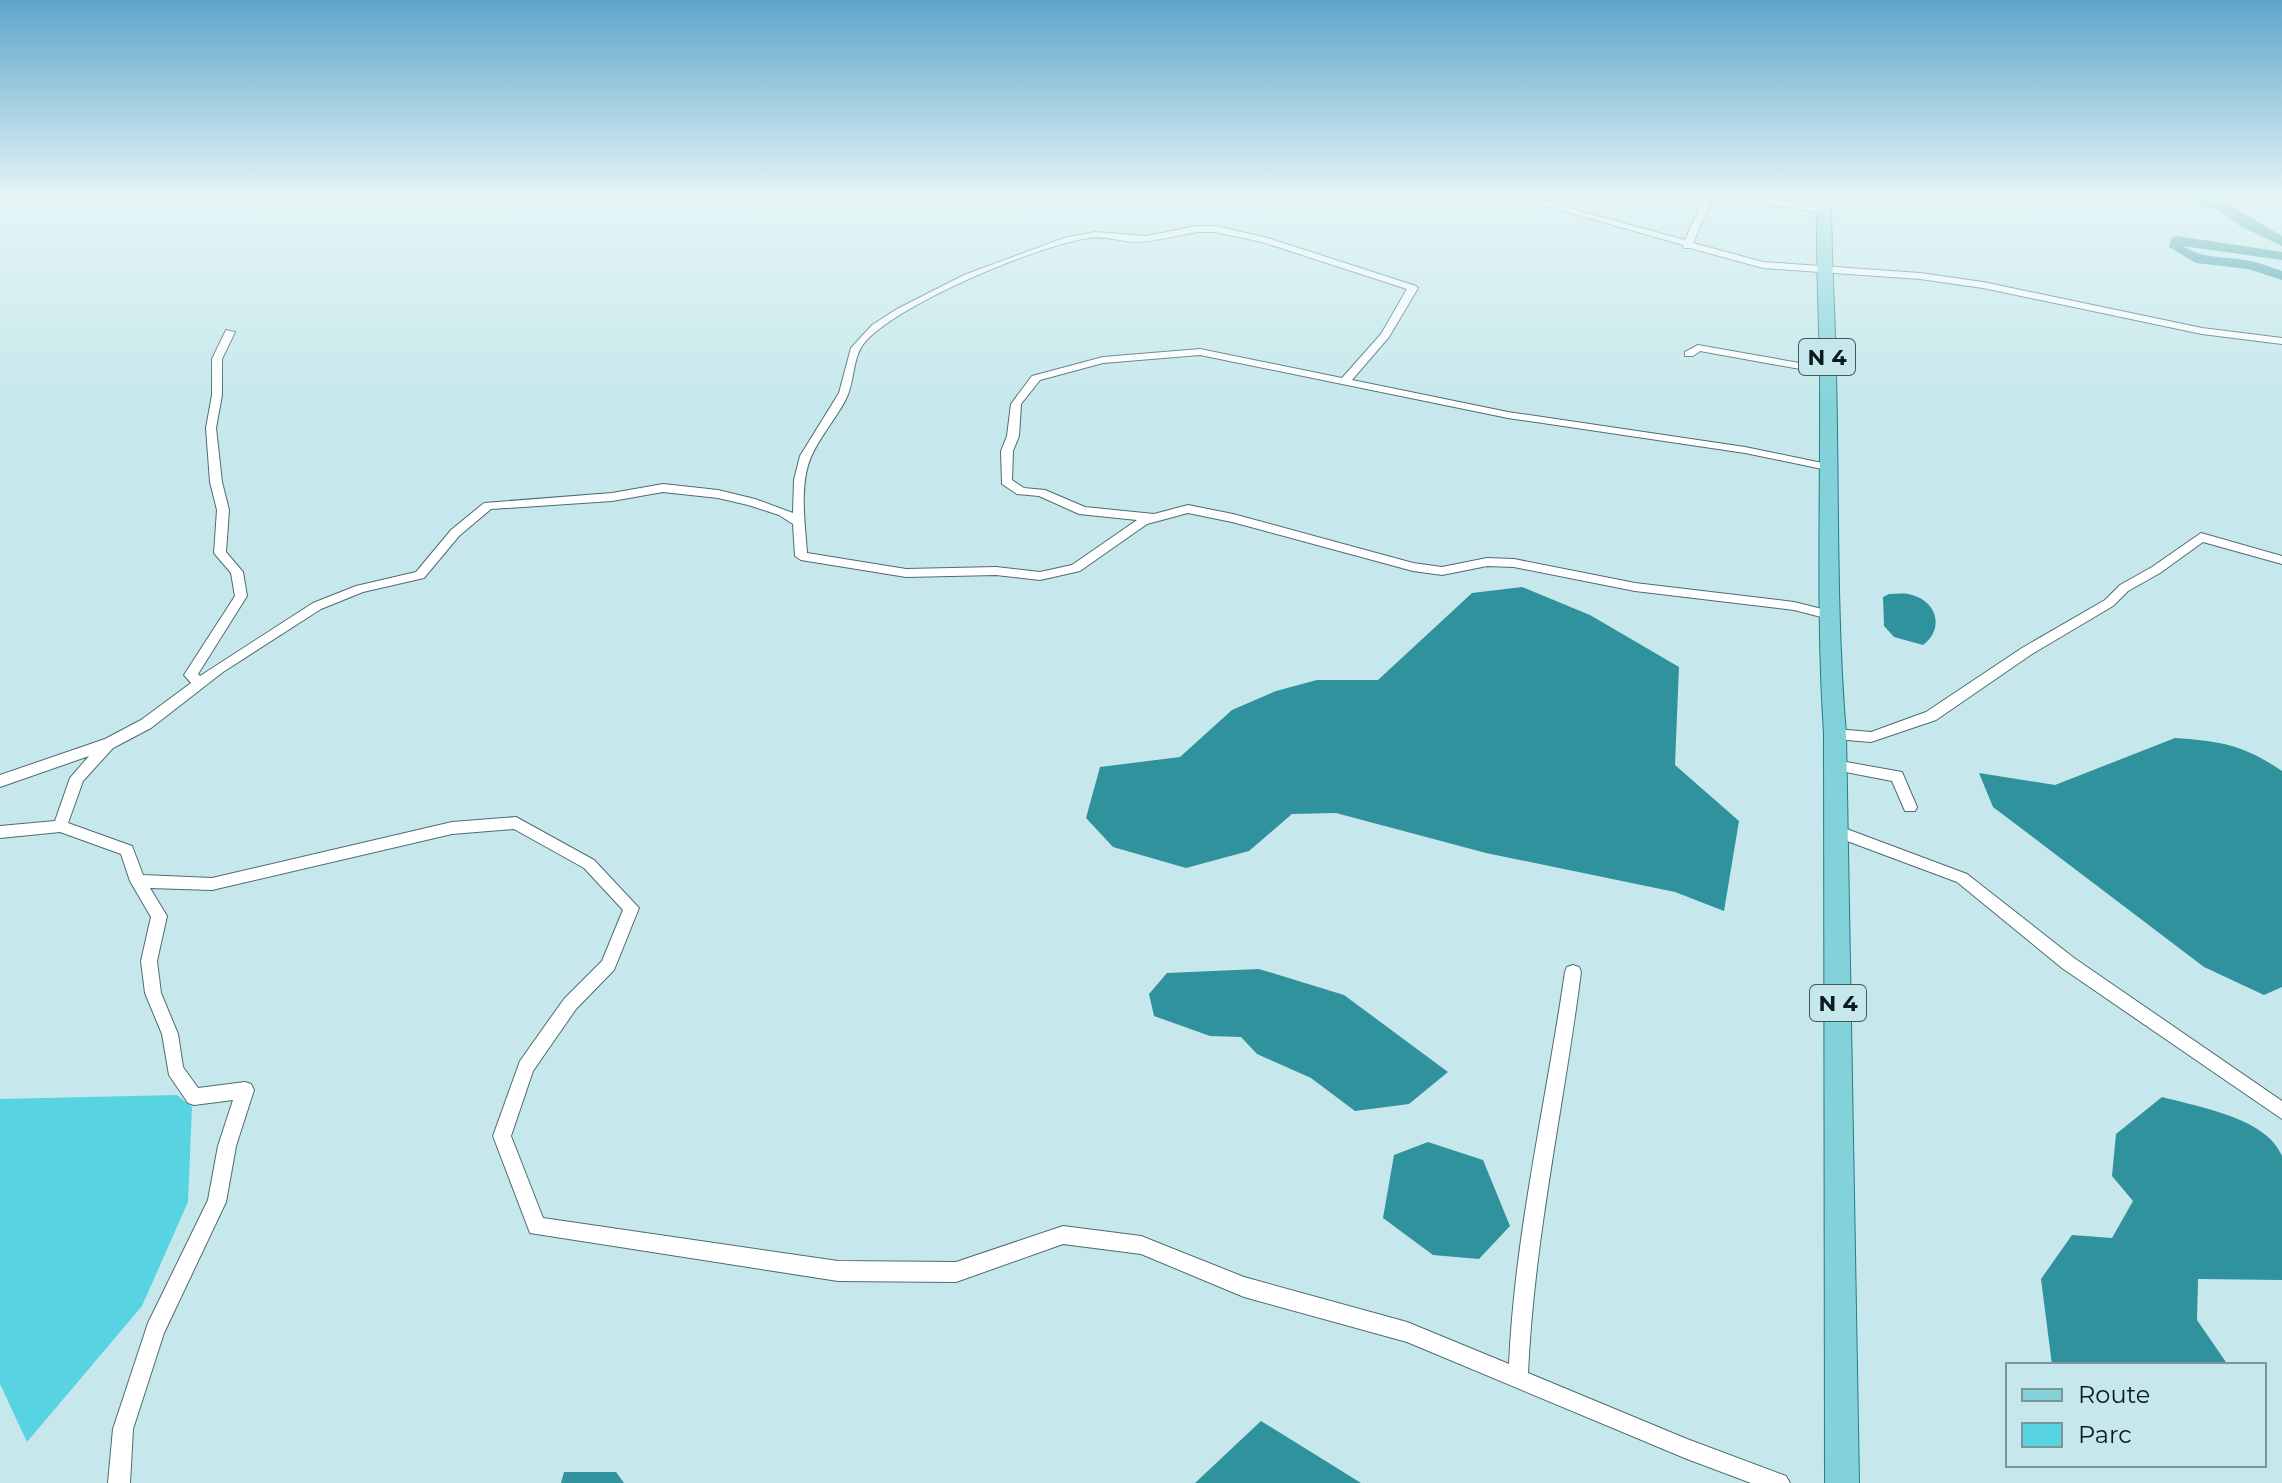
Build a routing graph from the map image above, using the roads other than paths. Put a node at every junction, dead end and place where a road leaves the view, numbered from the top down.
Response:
1 (997, 265) edge
2 (1342, 265) edge
3 (1765, 265) edge
4 (1823, 268) junction
5 (230, 332) dead end
6 (2282, 341) edge
7 (1689, 354) dead end
8 (1828, 371) junction
9 (1344, 382) junction
10 (1827, 467) junction
11 (1154, 518) junction
12 (799, 522) junction
13 (2282, 560) edge
14 (1829, 615) junction
15 (199, 682) junction
16 (1835, 734) junction
17 (108, 744) junction
18 (1835, 765) junction
19 (0, 781) edge
20 (1910, 807) dead end
21 (60, 826) junction
22 (1836, 831) junction
23 (0, 832) edge
24 (138, 881) junction
25 (1573, 972) dead end
26 (2282, 1111) edge
27 (1518, 1379) junction
28 (119, 1483) edge
29 (1779, 1483) edge
30 (1842, 1483) edge

1 - 12 street
2 - 9 street
3 - 4 street
4 - 6 street
4 - 8 main road, N 4
5 - 15 street
7 - 8 street
8 - 10 main road, N 4
9 - 10 street
9 - 11 street
10 - 14 main road, N 4
11 - 12 street
11 - 14 street
12 - 15 street
13 - 16 street
14 - 16 main road, N 4
15 - 17 street
16 - 18 main road, N 4
17 - 19 street
17 - 21 street
18 - 20 street
18 - 22 main road, N 4
21 - 23 street
21 - 24 street
22 - 26 street
22 - 30 main road, N 4
24 - 27 street
24 - 28 street
25 - 27 street
27 - 29 street

